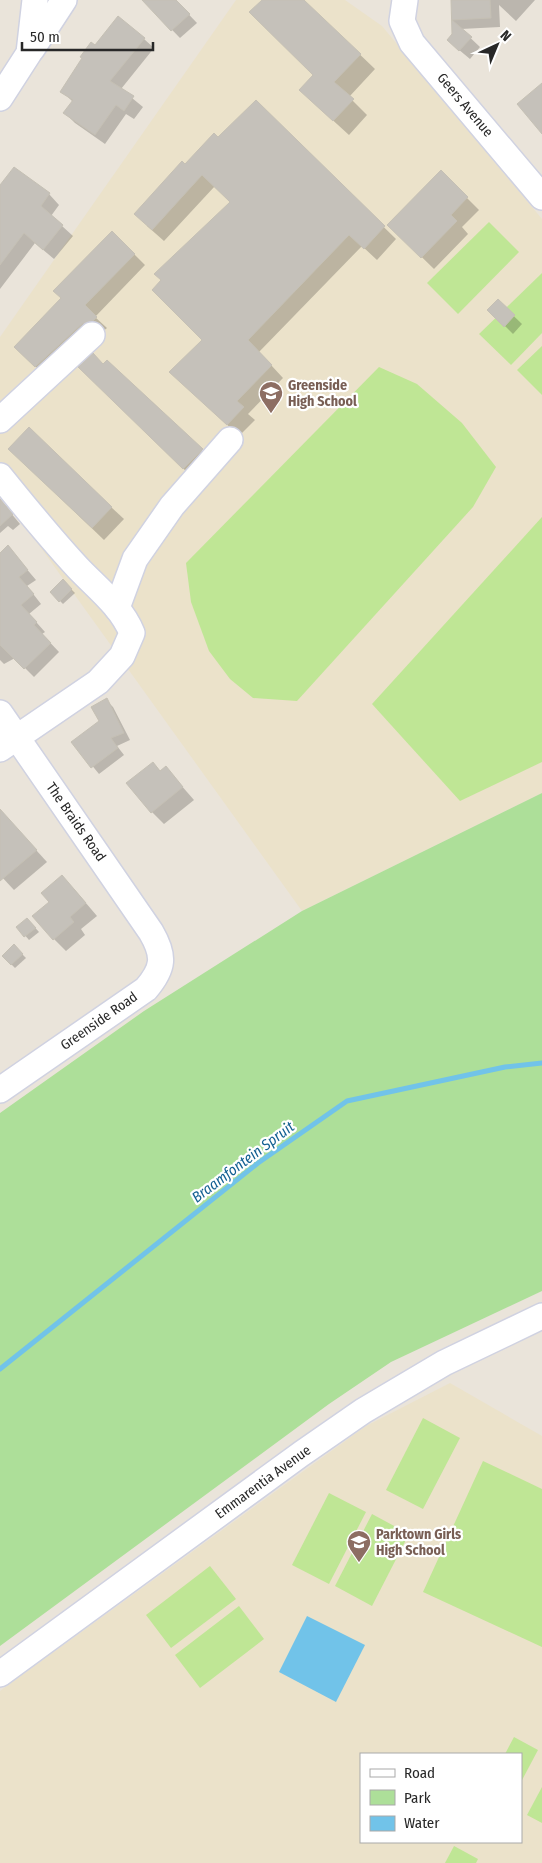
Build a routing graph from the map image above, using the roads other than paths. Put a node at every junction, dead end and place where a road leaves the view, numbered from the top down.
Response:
1 (35, 0) edge
2 (64, 0) edge
3 (403, 4) edge
4 (29, 53) junction
5 (0, 98) edge
6 (542, 197) edge
7 (92, 336) dead end
8 (0, 420) edge
9 (230, 440) dead end
10 (0, 476) edge
11 (117, 608) junction
12 (0, 713) edge
13 (8, 743) edge
14 (151, 932) joint
15 (0, 1090) edge
16 (542, 1316) edge
17 (0, 1674) edge

1 - 4 street
2 - 4 street
3 - 6 street, Geers Avenue
4 - 5 street
7 - 8 street
9 - 11 street
10 - 11 street
11 - 13 street
12 - 13 street, The Braids Road
13 - 14 street, The Braids Road
14 - 15 street, Greenside Road
16 - 17 street, Emmarentia Avenue

